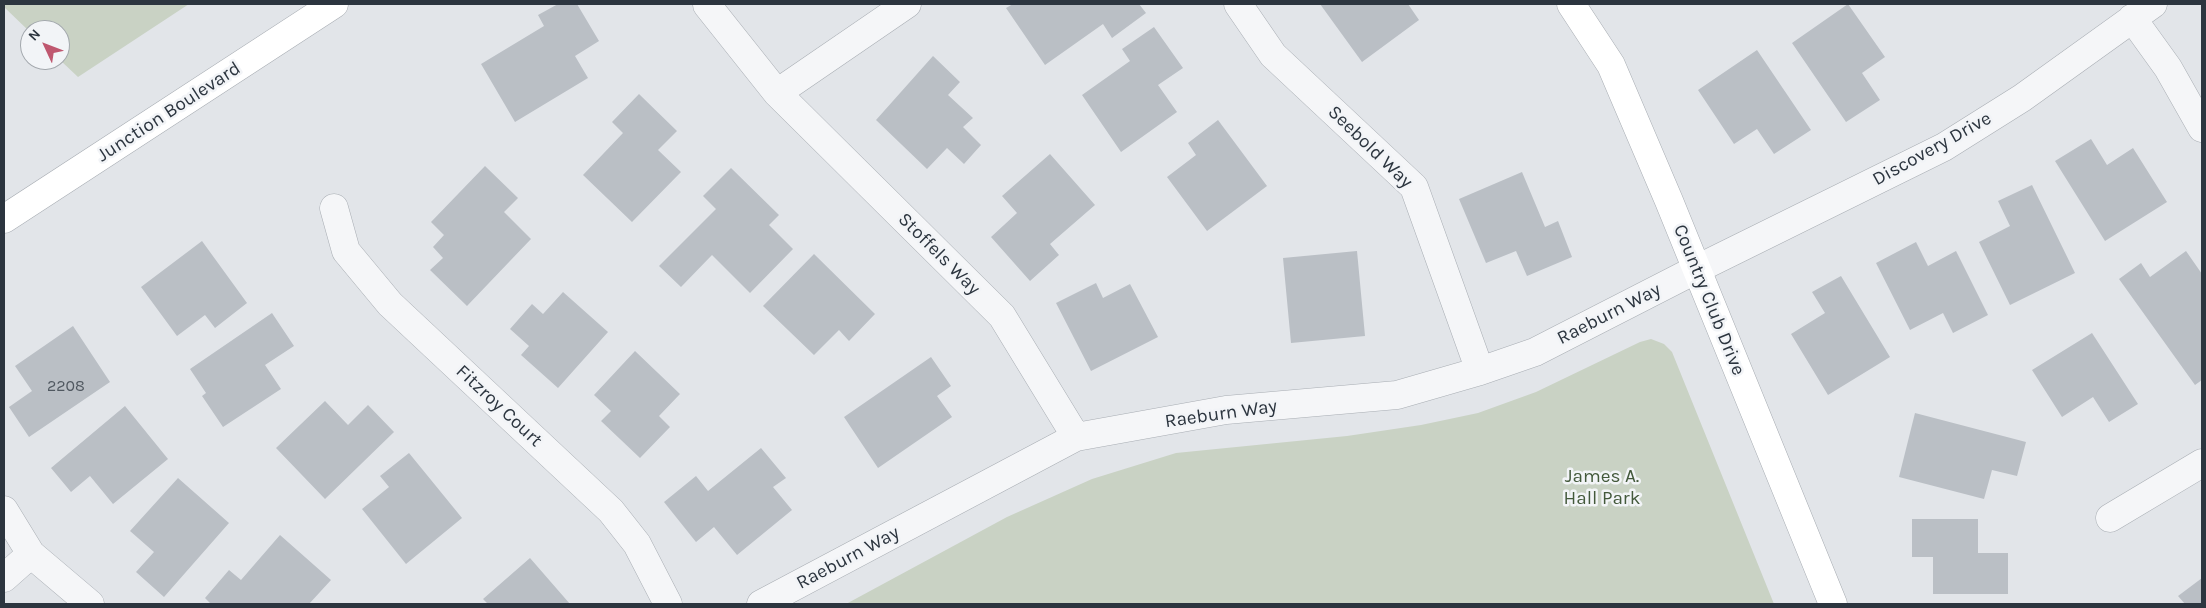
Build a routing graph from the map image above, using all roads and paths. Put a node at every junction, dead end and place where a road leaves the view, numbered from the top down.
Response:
1 (334, 4) edge
2 (907, 4) edge
3 (1238, 4) edge
4 (1571, 4) edge
5 (707, 5) edge
6 (2143, 11) edge
7 (777, 93) junction
8 (2202, 128) edge
9 (334, 208) dead end
10 (4, 219) edge
11 (1696, 269) junction
12 (1480, 371) junction
13 (1076, 437) junction
14 (2202, 463) edge
15 (4, 510) edge
16 (2110, 518) dead end
17 (31, 554) junction
18 (4, 578) edge
19 (90, 604) edge
20 (668, 604) edge
21 (761, 604) edge
22 (1833, 604) edge

1 - 10 street, Junction Boulevard
2 - 7 street
3 - 12 street, Seebold Way
4 - 11 street, Country Club Drive
5 - 7 street, Stoffels Way
6 - 8 street
6 - 11 street, Discovery Drive
7 - 13 street, Stoffels Way
9 - 20 street, Fitzroy Court
11 - 12 street, Raeburn Way
11 - 22 street, Country Club Drive
12 - 13 street, Raeburn Way
13 - 21 street, Raeburn Way
14 - 16 street
15 - 17 street
17 - 18 street
17 - 19 street

